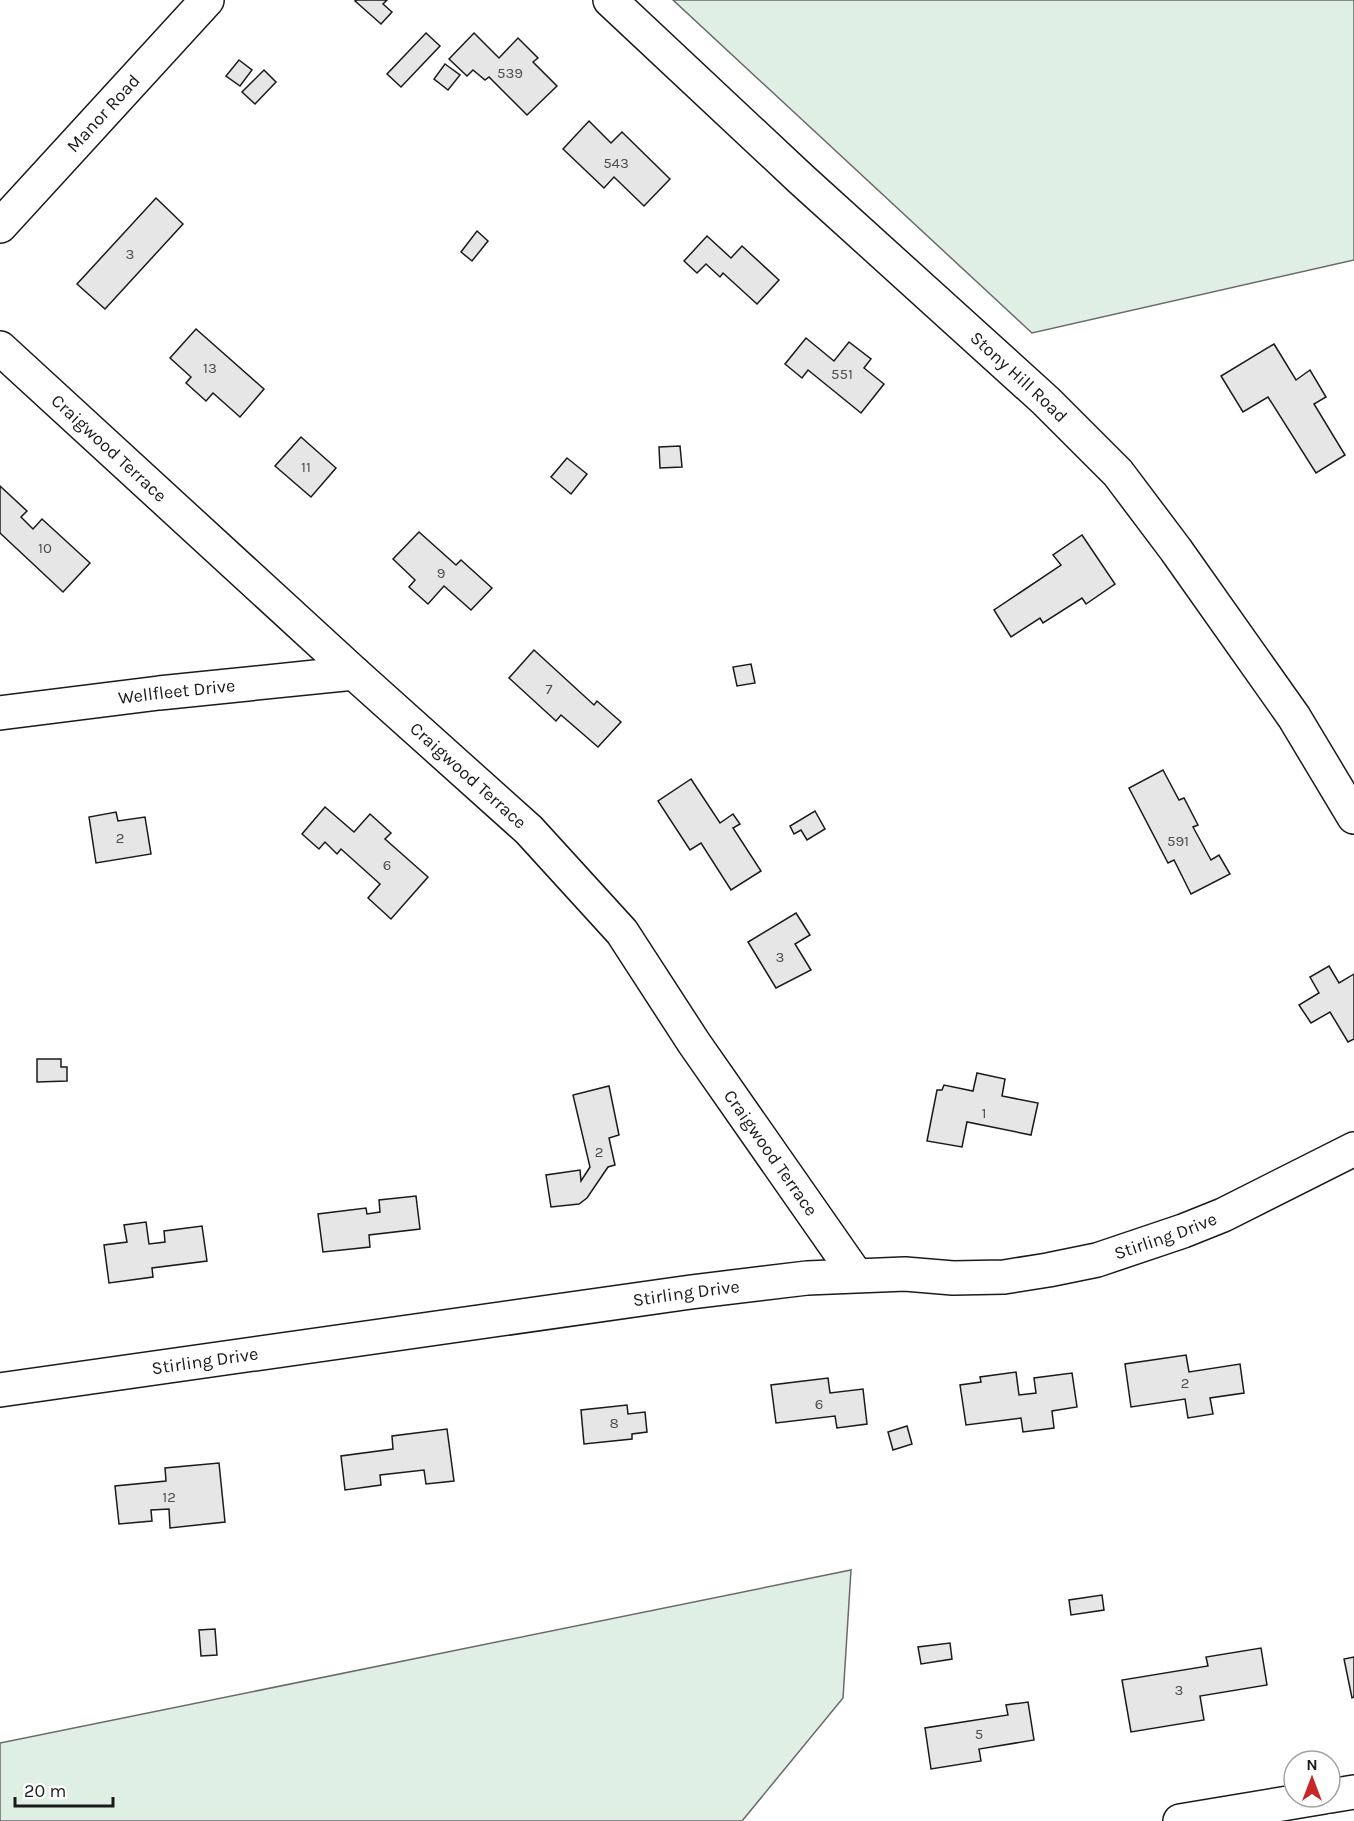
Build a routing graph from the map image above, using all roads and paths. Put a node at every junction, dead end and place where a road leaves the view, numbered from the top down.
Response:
1 (207, 0) edge
2 (610, 0) edge
3 (0, 226) edge
4 (0, 348) edge
5 (354, 673) junction
6 (0, 713) edge
7 (1354, 817) edge
8 (1354, 1149) edge
9 (856, 1275) junction
10 (0, 1390) edge
11 (1282, 1804) edge
12 (1182, 1821) edge

1 - 3 street, Manor Road
2 - 7 street, Stony Hill Road
4 - 5 street, Craigwood Terrace
5 - 6 street, Wellfleet Drive
5 - 9 street, Craigwood Terrace
8 - 9 street, Stirling Drive
9 - 10 street, Stirling Drive
11 - 12 street

